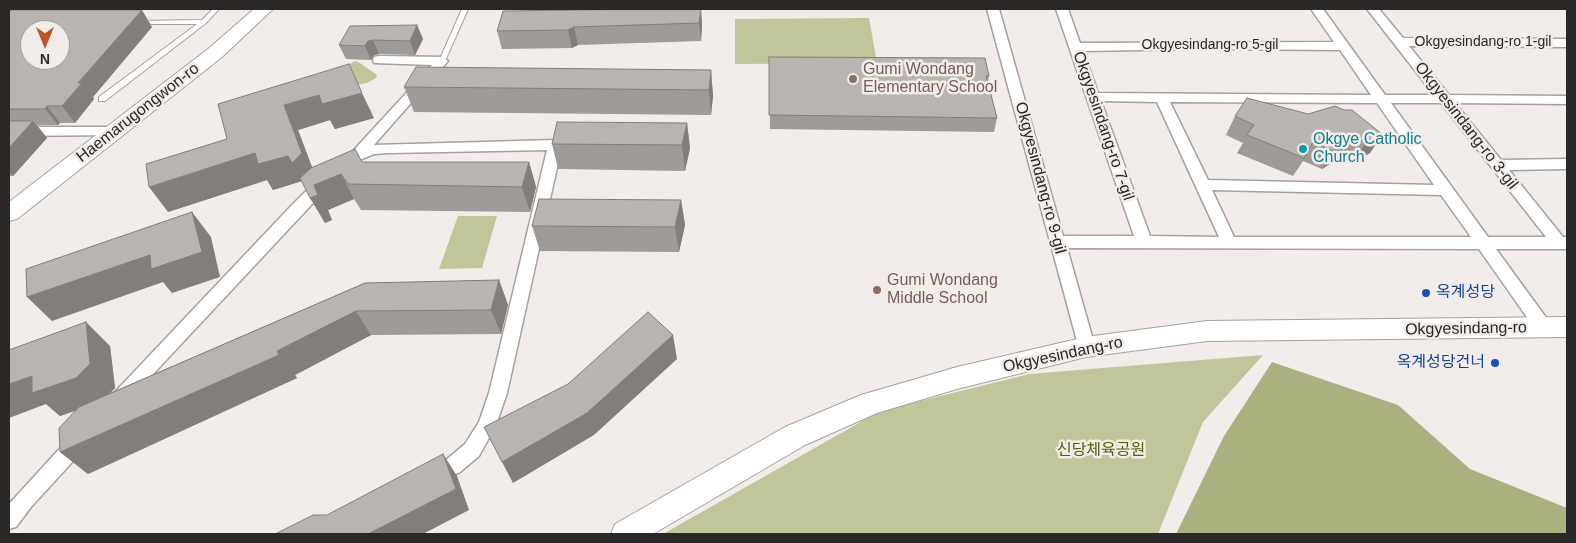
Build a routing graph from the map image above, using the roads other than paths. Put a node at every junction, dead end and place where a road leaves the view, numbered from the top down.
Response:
1 (216, 9) edge
2 (251, 9) edge
3 (264, 9) edge
4 (465, 9) edge
5 (993, 9) edge
6 (1062, 9) edge
7 (1317, 9) edge
8 (1373, 9) edge
9 (126, 22) edge
10 (204, 22) junction
11 (1399, 42) junction
12 (1567, 42) edge
13 (1344, 46) junction
14 (1076, 47) junction
15 (379, 60) dead end
16 (442, 61) junction
17 (1093, 97) junction
18 (1162, 98) junction
19 (102, 99) dead end
20 (1381, 99) junction
21 (1445, 99) junction
22 (1567, 100) edge
23 (9, 132) edge
24 (106, 132) junction
25 (357, 156) junction
26 (1567, 164) edge
27 (1497, 165) junction
28 (1204, 185) junction
29 (1446, 190) junction
30 (9, 201) edge
31 (9, 213) edge
32 (1058, 242) junction
33 (1144, 242) junction
34 (1229, 242) junction
35 (1484, 242) junction
36 (1563, 243) edge
37 (1556, 328) edge
38 (1086, 347) junction
39 (107, 412) edge
40 (94, 426) edge
41 (418, 485) edge
42 (9, 520) edge
43 (626, 534) edge

1 - 10 lane
2 - 24 street, Haemarugongwon-ro
3 - 24 street, Haemarugongwon-ro
4 - 16 lane
5 - 32 street, Okgyesindang-ro 9-gil
6 - 14 street, Okgyesindang-ro 7-gil
7 - 13 street
8 - 11 street, Okgyesindang-ro 3-gil
9 - 10 lane
10 - 19 lane
11 - 12 street, Okgyesindang-ro 1-gil
11 - 21 street, Okgyesindang-ro 3-gil
13 - 14 street, Okgyesindang-ro 5-gil
13 - 20 street
14 - 17 street, Okgyesindang-ro 7-gil
15 - 16 street
16 - 25 street
17 - 18 street
17 - 33 street, Okgyesindang-ro 7-gil
18 - 20 street
18 - 28 street
20 - 21 street
20 - 29 street
21 - 22 street
21 - 27 street, Okgyesindang-ro 3-gil
23 - 24 street
24 - 30 street, Haemarugongwon-ro
24 - 31 street, Haemarugongwon-ro
25 - 39 street
25 - 41 street
26 - 27 street
27 - 36 street, Okgyesindang-ro 3-gil
28 - 29 street
28 - 34 street
29 - 35 street
32 - 33 street
32 - 38 street, Okgyesindang-ro 9-gil
33 - 34 street
34 - 35 street
35 - 36 street
35 - 37 street
37 - 38 street, Okgyesindang-ro
38 - 43 street, Okgyesindang-ro
40 - 42 street

